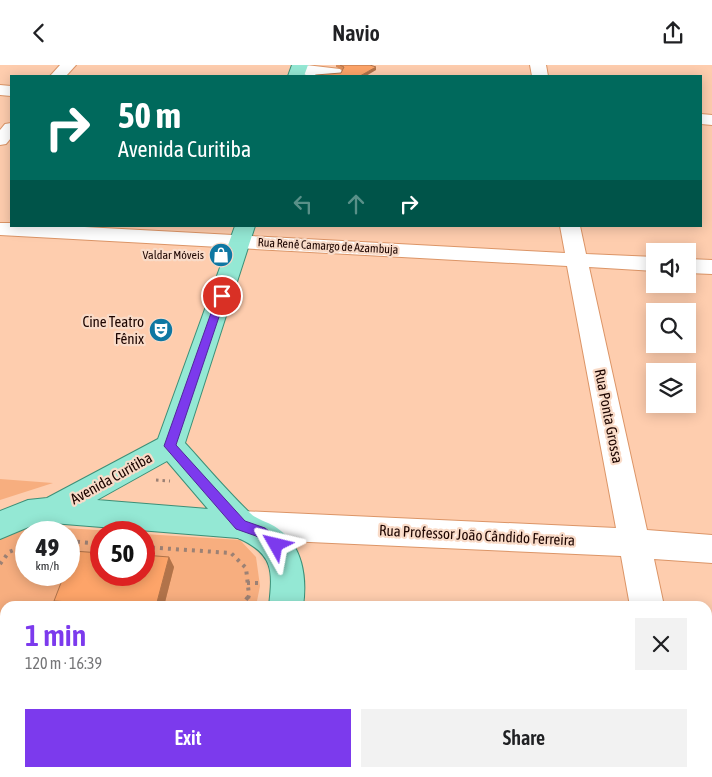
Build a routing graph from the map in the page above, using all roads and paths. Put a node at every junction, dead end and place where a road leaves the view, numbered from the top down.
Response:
1 (68, 65) edge
2 (298, 70) edge
3 (59, 75) edge
4 (344, 75) edge
5 (10, 129) edge
6 (0, 140) edge
7 (570, 227) edge
8 (0, 229) edge
9 (243, 234) edge
10 (577, 260) junction
11 (646, 264) edge
12 (696, 266) edge
13 (712, 267) edge
14 (170, 446) junction
15 (114, 477) junction
16 (204, 483) junction
17 (52, 510) junction
18 (0, 525) edge
19 (241, 525) junction
20 (634, 543) junction
21 (155, 548) edge
22 (712, 549) edge
23 (15, 550) edge
24 (1, 562) edge
25 (249, 595) junction
26 (245, 601) edge
27 (247, 601) edge
28 (287, 601) edge
29 (646, 601) edge

1 - 3 street
2 - 4 street
5 - 6 street
7 - 10 street, Rua Ponta Grossa
8 - 9 street, Rua Renê Camargo de Azambuja
9 - 10 street, Rua Renê Camargo de Azambuja
9 - 14 main road, Avenida Curitiba
10 - 11 street, Rua Renê Camargo de Azambuja
10 - 20 street, Rua Ponta Grossa
12 - 13 street
14 - 15 main road, Avenida Curitiba
14 - 16 main road, Avenida Curitiba
15 - 16 path
15 - 17 main road, Avenida Curitiba
16 - 19 main road, Avenida Curitiba
17 - 18 main road, Avenida Curitiba
17 - 19 main road, Avenida Curitiba
19 - 20 street, Rua Professor João Cândido Ferreira
19 - 28 main road, Avenida Curitiba
20 - 22 street, Rua Professor João Cândido Ferreira
20 - 29 street, Rua Ponta Grossa
21 - 25 path
23 - 24 path
25 - 26 path
25 - 27 path

